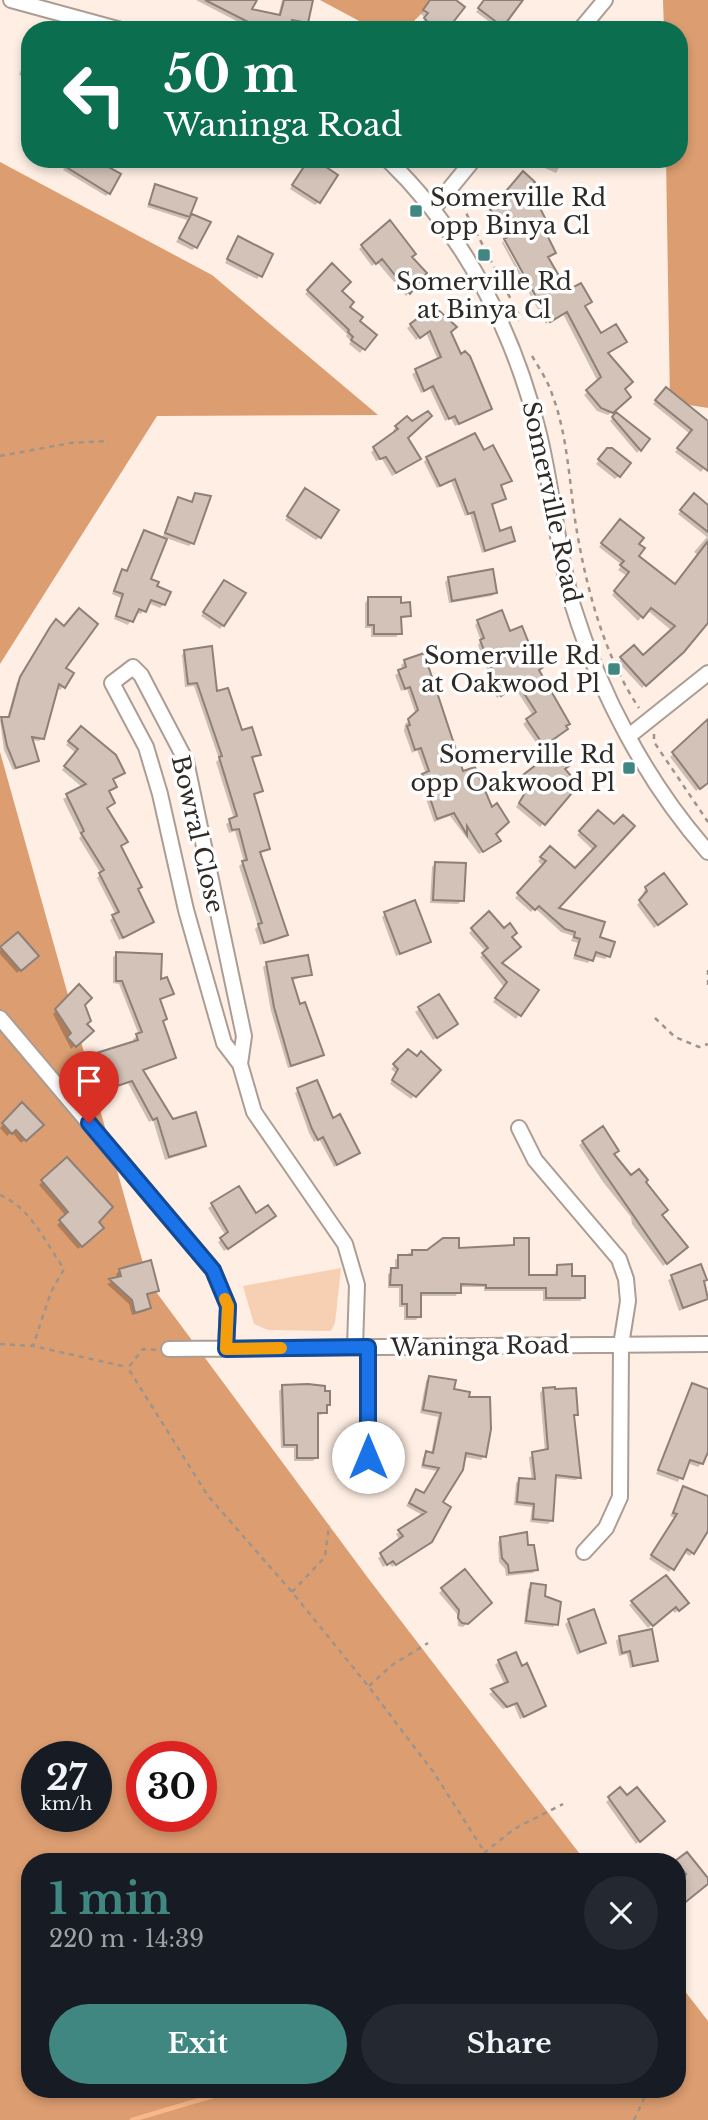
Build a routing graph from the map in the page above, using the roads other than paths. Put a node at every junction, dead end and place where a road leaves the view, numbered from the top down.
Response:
1 (11, 0) edge
2 (605, 0) edge
3 (88, 21) edge
4 (588, 21) edge
5 (396, 168) edge
6 (467, 168) edge
7 (434, 208) junction
8 (708, 673) edge
9 (629, 736) junction
10 (708, 852) edge
11 (0, 1018) edge
12 (240, 1063) junction
13 (519, 1128) dead end
14 (708, 1344) edge
15 (621, 1345) junction
16 (361, 1347) junction
17 (169, 1349) road end
18 (226, 1349) junction
19 (368, 1457) dead end
20 (584, 1552) dead end

1 - 3 street
2 - 4 street
5 - 7 street, Somerville Road
6 - 7 street
7 - 9 street, Somerville Road
8 - 9 street
9 - 10 street, Somerville Road
11 - 18 street
12 - 12 street, Bowral Close
12 - 16 street, Bowral Close
13 - 15 street
14 - 15 street, Waninga Road
15 - 16 street, Waninga Road
15 - 20 street
16 - 18 street, Waninga Road
16 - 19 street, Bowral Close
17 - 18 street, Waninga Road

